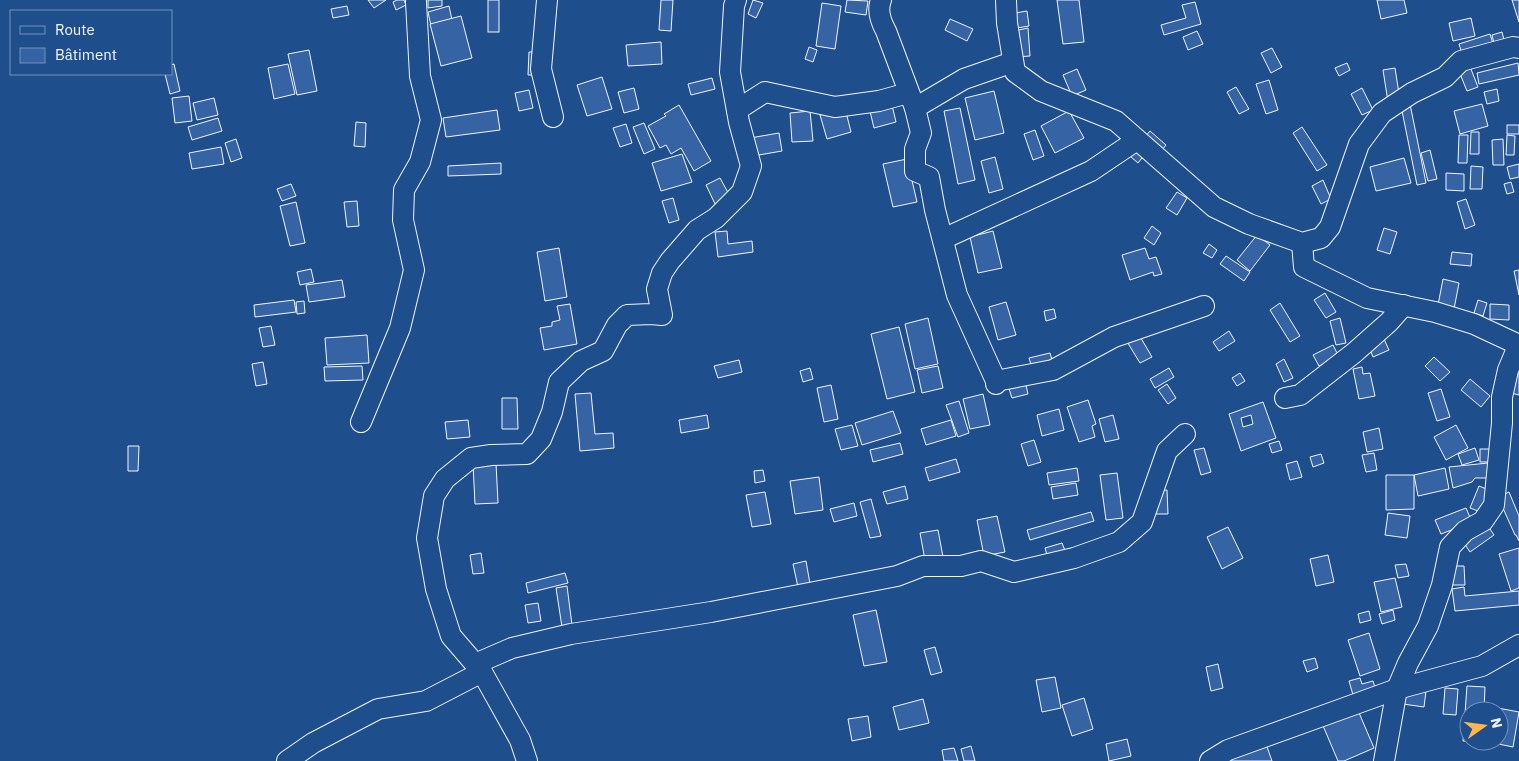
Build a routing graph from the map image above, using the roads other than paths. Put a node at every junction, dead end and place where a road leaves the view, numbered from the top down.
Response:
1 (547, 0) edge
2 (736, 0) edge
3 (880, 0) edge
4 (1006, 0) edge
5 (416, 2) dead end
6 (1519, 48) edge
7 (1013, 62) junction
8 (912, 100) junction
9 (737, 110) junction
10 (553, 117) dead end
11 (1137, 140) junction
12 (943, 239) junction
13 (1302, 244) junction
14 (1404, 305) junction
15 (1204, 306) dead end
16 (1519, 344) edge
17 (1285, 398) dead end
18 (361, 422) dead end
19 (1185, 434) dead end
20 (1519, 645) edge
21 (479, 668) junction
22 (1397, 690) junction
23 (287, 761) edge
24 (527, 761) edge
25 (1210, 761) edge
26 (1384, 761) edge

1 - 10 street
2 - 9 street
3 - 8 street
4 - 7 street
5 - 18 street
6 - 13 street
7 - 8 street
7 - 11 street
8 - 9 street
8 - 12 street
9 - 21 street
11 - 12 street
11 - 13 street
12 - 15 street
13 - 14 street
14 - 16 street
14 - 17 street
16 - 22 street
19 - 21 street
20 - 22 street
21 - 23 street
21 - 24 street
22 - 25 street
22 - 26 street

